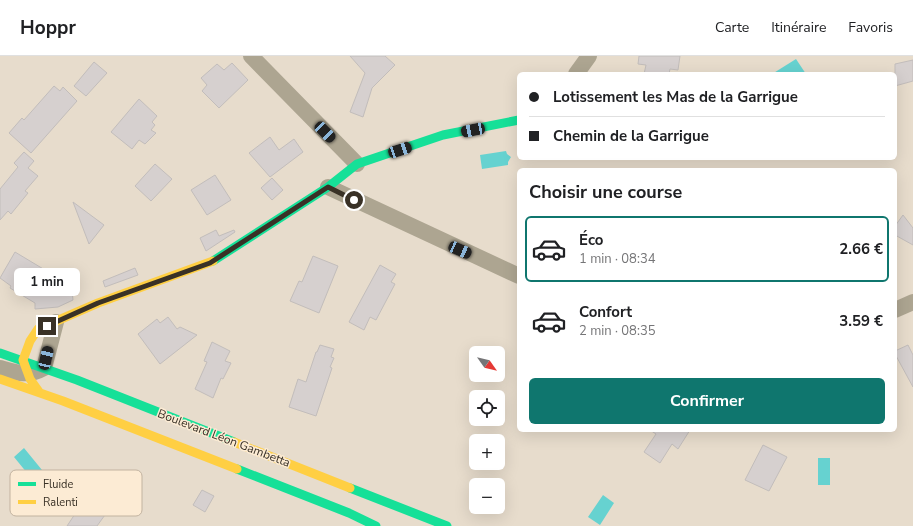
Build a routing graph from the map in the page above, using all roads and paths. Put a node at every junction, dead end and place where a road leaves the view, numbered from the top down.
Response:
1 (251, 56) edge
2 (589, 56) edge
3 (577, 72) edge
4 (517, 120) edge
5 (357, 164) junction
6 (328, 187) junction
7 (517, 275) edge
8 (913, 302) edge
9 (897, 309) edge
10 (56, 322) junction
11 (0, 353) edge
12 (25, 367) junction
13 (0, 368) edge
14 (44, 368) junction
15 (0, 379) edge
16 (40, 393) junction
17 (376, 526) edge
18 (447, 526) edge

1 - 5 street
2 - 3 street
4 - 5 main road
5 - 6 main road
6 - 7 street
6 - 10 main road
8 - 9 street
10 - 12 main road
10 - 14 street
11 - 12 main road
12 - 13 street
12 - 14 street
12 - 16 main road
14 - 18 main road, Boulevard Léon Gambetta
15 - 16 main road, Boulevard Léon Gambetta
16 - 17 main road, Boulevard Léon Gambetta

